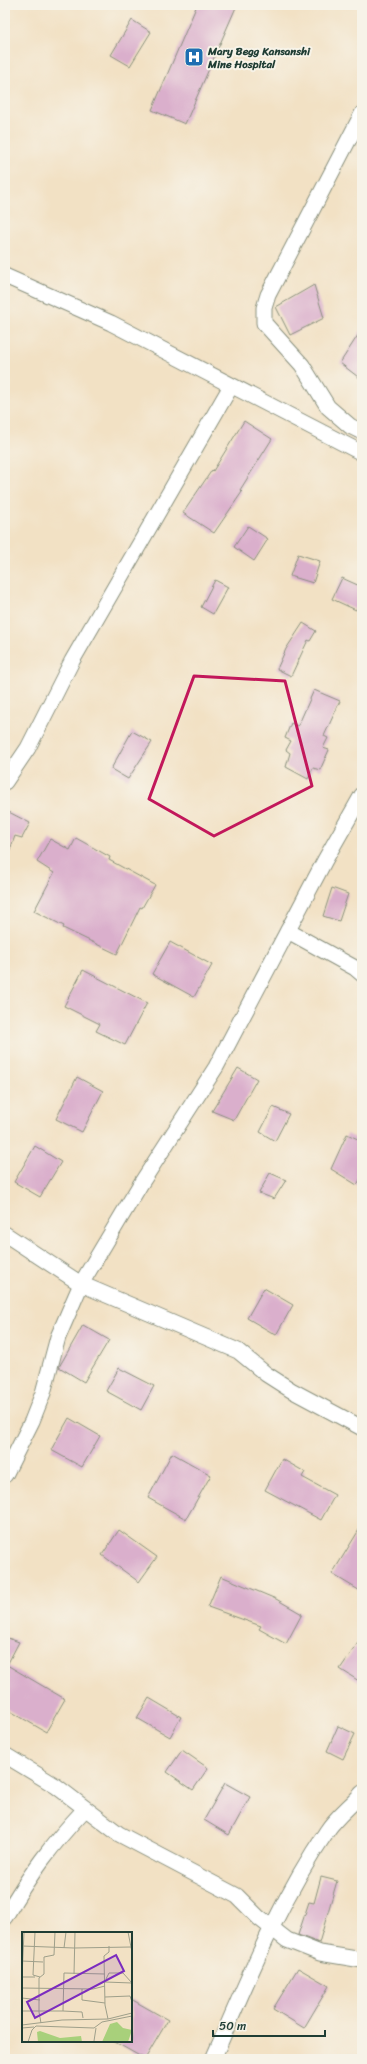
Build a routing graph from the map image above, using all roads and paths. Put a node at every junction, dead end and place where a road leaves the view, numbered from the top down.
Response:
1 (362, 114) edge
2 (5, 276) edge
3 (231, 386) junction
4 (362, 432) edge
5 (362, 453) edge
6 (5, 782) edge
7 (362, 795) edge
8 (288, 930) junction
9 (362, 974) edge
10 (5, 1234) edge
11 (82, 1284) junction
12 (362, 1428) edge
13 (5, 1475) edge
14 (5, 1755) edge
15 (362, 1793) edge
16 (85, 1809) junction
17 (5, 1917) edge
18 (272, 1928) junction
19 (362, 1960) edge
20 (213, 2059) edge

1 - 4 street
2 - 3 street
3 - 5 street
3 - 6 street
7 - 8 street
8 - 9 street
8 - 11 street
10 - 11 street
11 - 12 street
11 - 13 street
14 - 16 street
15 - 18 street
16 - 17 street
16 - 18 street
18 - 19 street
18 - 20 street

